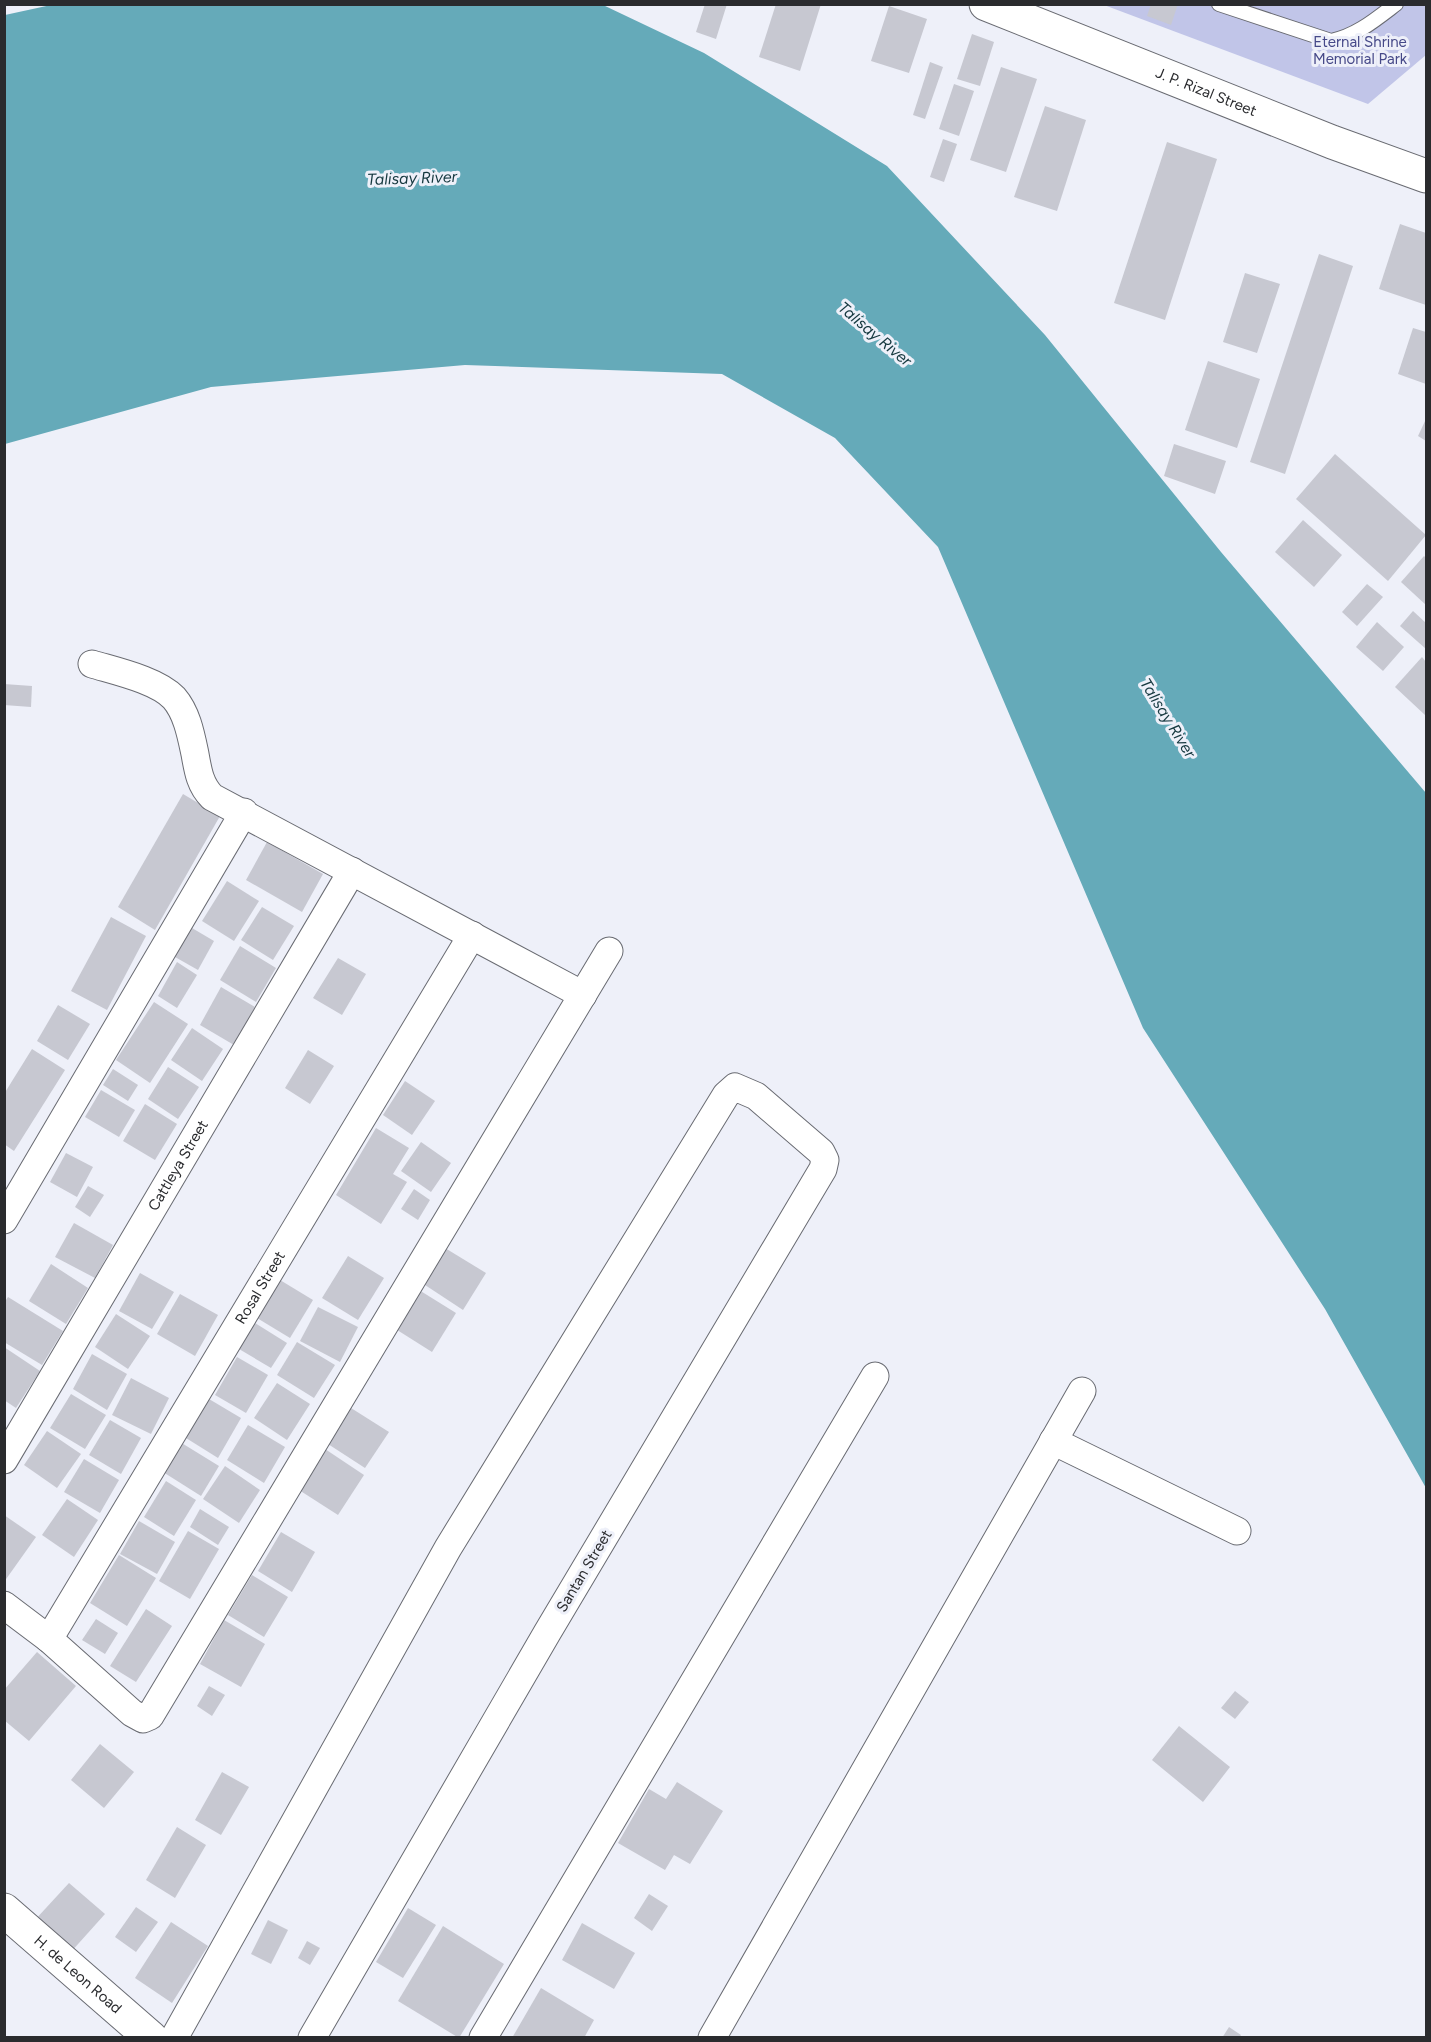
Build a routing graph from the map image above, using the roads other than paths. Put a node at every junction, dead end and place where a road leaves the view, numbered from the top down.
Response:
1 (986, 4) edge
2 (1396, 4) edge
3 (1225, 6) edge
4 (1426, 176) edge
5 (92, 664) dead end
6 (244, 812) junction
7 (352, 872) junction
8 (471, 935) junction
9 (609, 951) dead end
10 (583, 995) junction
11 (4, 1220) edge
12 (874, 1376) dead end
13 (1082, 1391) dead end
14 (1053, 1441) junction
15 (4, 1460) edge
16 (1237, 1531) dead end
17 (4, 1605) edge
18 (49, 1639) junction
19 (4, 1910) edge
20 (151, 2037) edge
21 (174, 2037) edge
22 (312, 2037) edge
23 (483, 2037) edge
24 (712, 2037) edge

1 - 4 street, J. P. Rizal Street
2 - 3 lane
5 - 6 street
6 - 7 street
6 - 11 street
7 - 8 street
7 - 15 street, Cattleya Street
8 - 10 street
8 - 18 street, Rosal Street
9 - 10 street
10 - 18 street
12 - 23 street
13 - 14 street
14 - 16 street
14 - 24 street
17 - 18 street
19 - 20 street, H. de Leon Road
21 - 22 street, Santan Street

